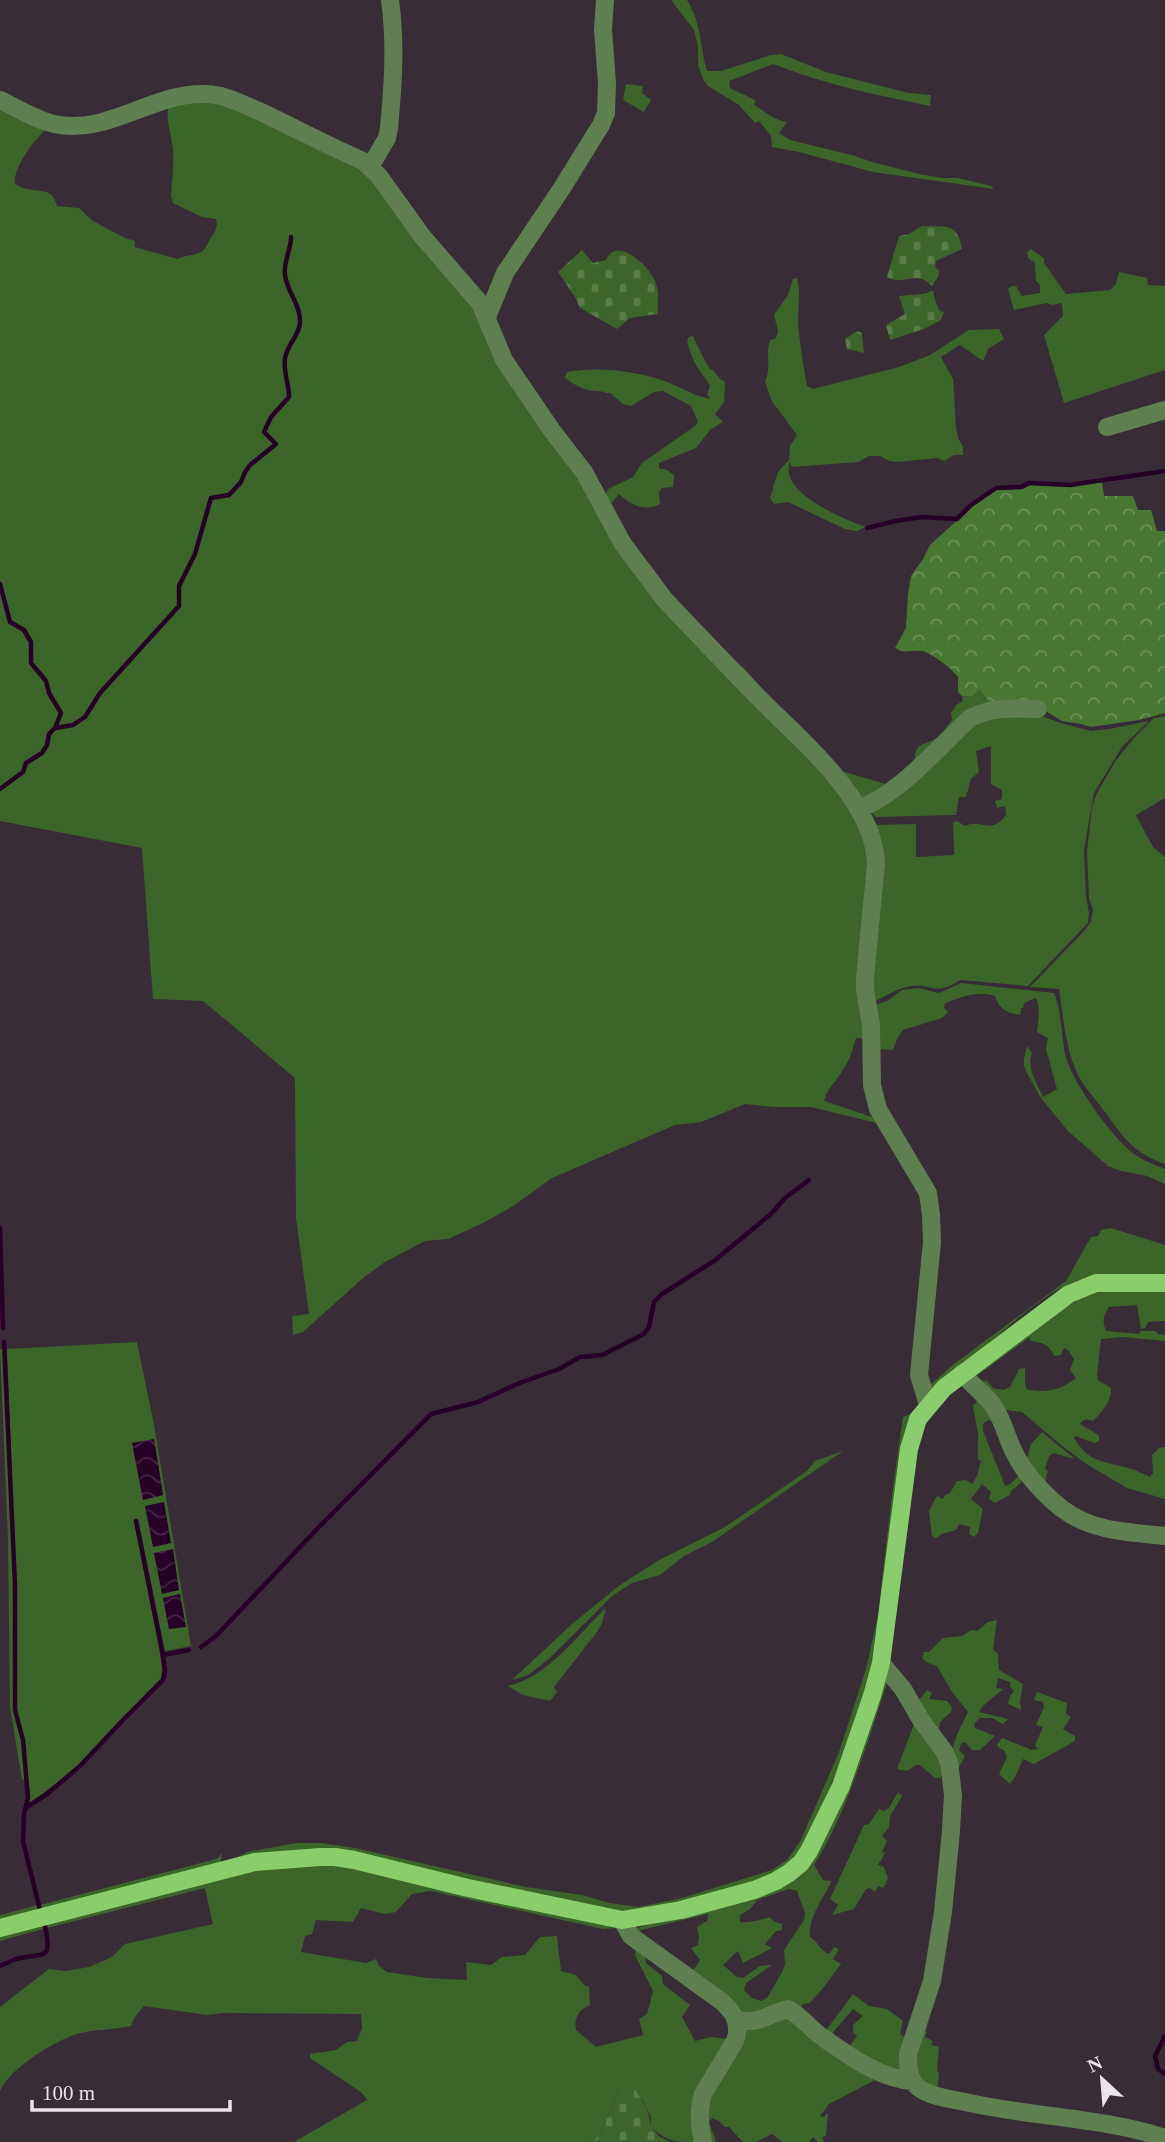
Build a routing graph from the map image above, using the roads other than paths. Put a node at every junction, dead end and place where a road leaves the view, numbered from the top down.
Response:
1 (390, 0) edge
2 (605, 0) edge
3 (0, 100) edge
4 (370, 167) junction
5 (487, 317) junction
6 (1165, 410) edge
7 (1107, 427) dead end
8 (1038, 709) dead end
9 (858, 809) junction
10 (1165, 1283) edge
11 (961, 1373) junction
12 (928, 1405) junction
13 (1165, 1536) edge
14 (881, 1663) junction
15 (622, 1920) junction
16 (0, 1928) edge
17 (736, 2019) junction
18 (913, 2081) junction
19 (1165, 2138) edge
20 (703, 2142) edge

1 - 4 street
2 - 5 street
3 - 4 street
4 - 5 street
5 - 9 street
6 - 7 street
8 - 9 street
9 - 12 street
10 - 11 main road
11 - 12 main road
11 - 13 street
12 - 14 main road
14 - 15 main road
14 - 18 street
15 - 16 main road
15 - 17 street
17 - 18 street
17 - 20 street
18 - 19 street

